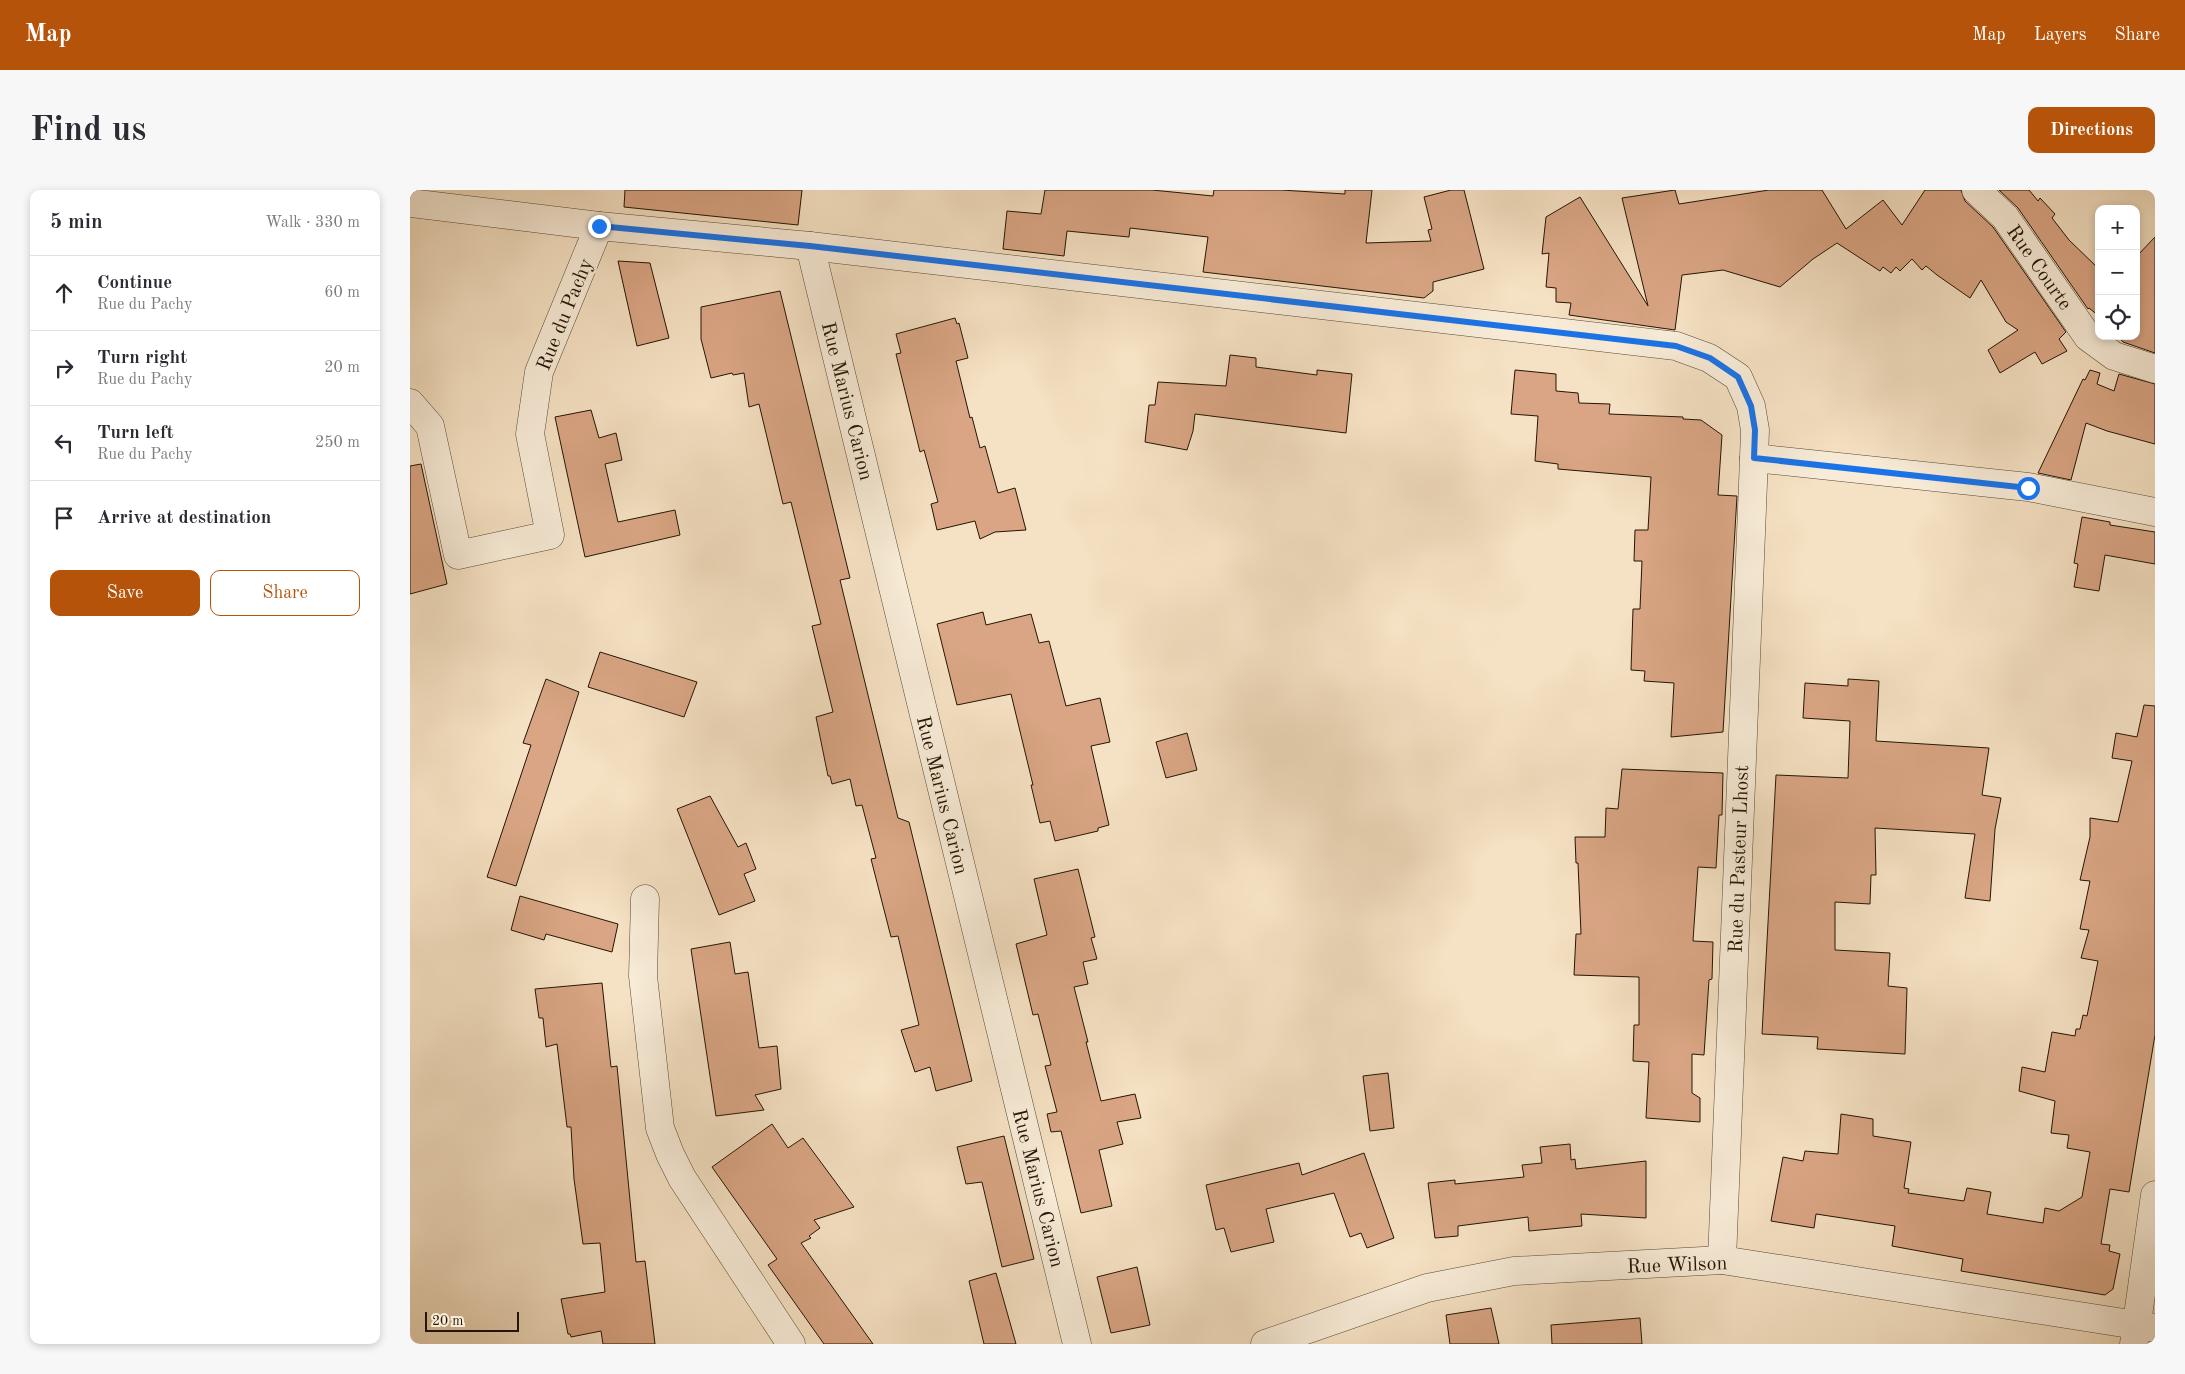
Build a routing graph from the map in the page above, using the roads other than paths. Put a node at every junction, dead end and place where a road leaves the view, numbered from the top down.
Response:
1 (1976, 190) edge
2 (410, 203) edge
3 (599, 226) junction
4 (810, 246) junction
5 (2155, 369) edge
6 (410, 403) edge
7 (1754, 458) junction
8 (2155, 512) edge
9 (645, 899) dead end
10 (2155, 1195) edge
11 (1722, 1260) junction
12 (2142, 1332) edge
13 (792, 1344) edge
14 (1077, 1344) edge
15 (1265, 1344) edge

1 - 5 street, Rue Courte
2 - 3 street
3 - 4 street
3 - 6 street, Rue du Pachy
4 - 7 street
4 - 14 street, Rue Marius Carion
7 - 8 street
7 - 11 street, Rue du Pasteur Lhost
9 - 13 street
10 - 12 street
11 - 12 street, Rue Wilson
11 - 15 street, Rue Wilson

